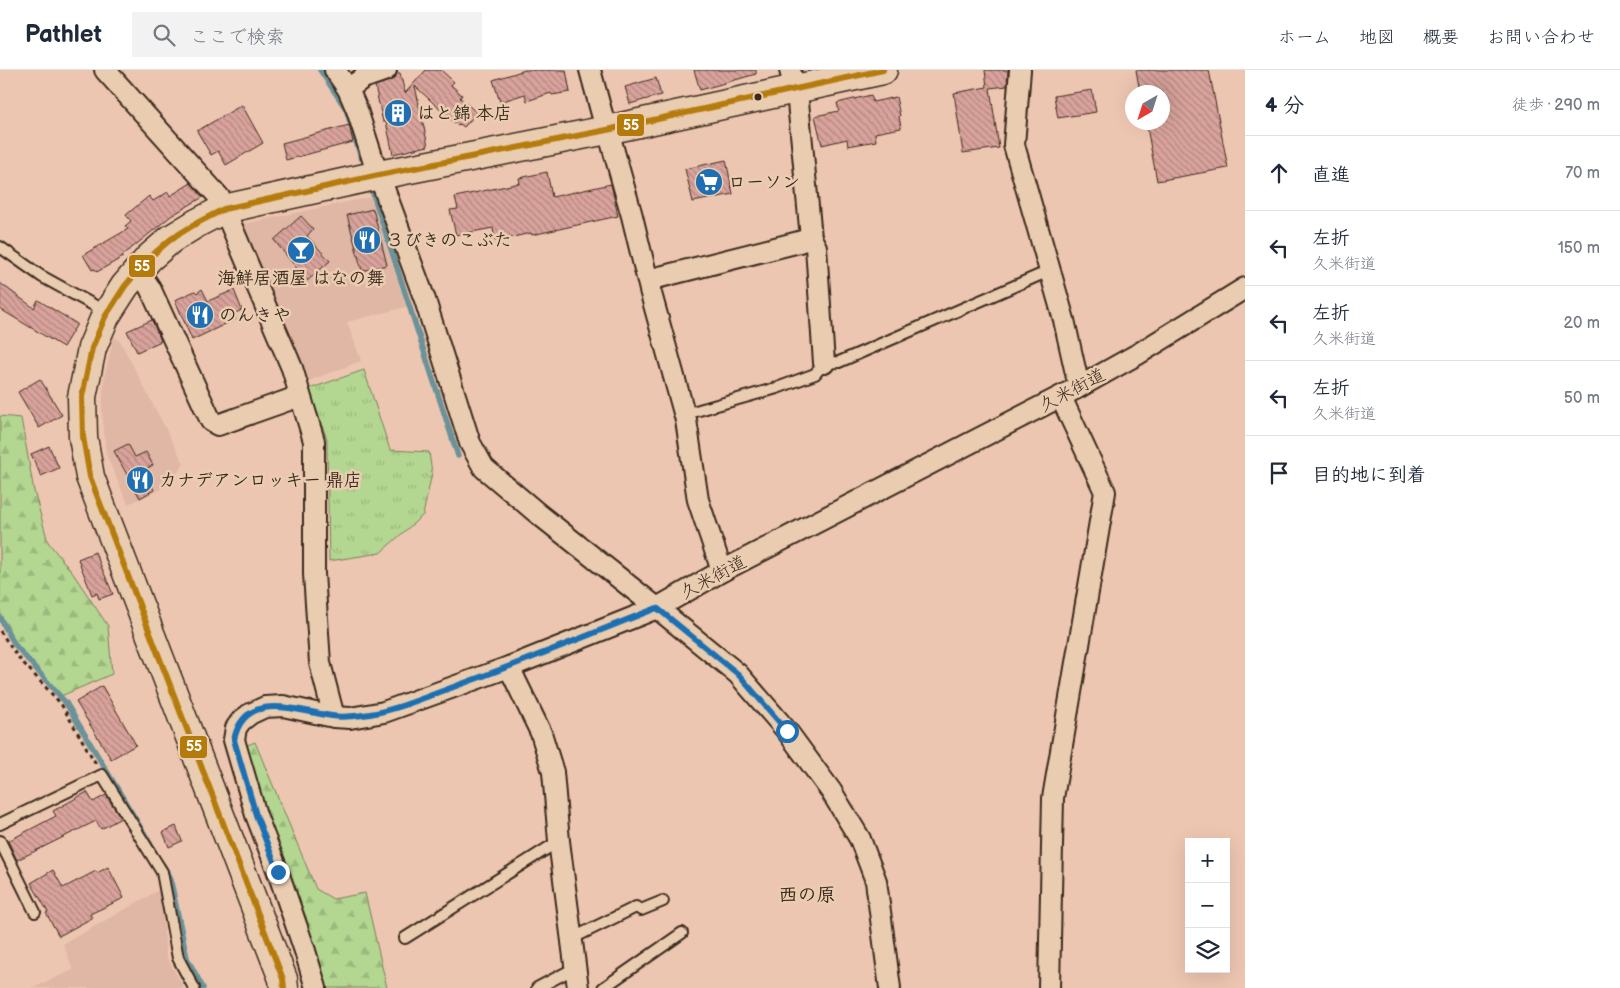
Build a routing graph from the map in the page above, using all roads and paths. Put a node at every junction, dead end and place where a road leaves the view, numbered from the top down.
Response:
1 (105, 70) edge
2 (334, 70) edge
3 (386, 70) edge
4 (590, 70) edge
5 (883, 70) edge
6 (1020, 70) edge
7 (792, 79) edge
8 (348, 89) junction
9 (607, 130) junction
10 (379, 175) junction
11 (224, 209) junction
12 (811, 238) junction
13 (0, 246) edge
14 (138, 270) junction
15 (1050, 271) junction
16 (648, 280) junction
17 (1245, 288) edge
18 (108, 313) junction
19 (824, 363) junction
20 (1079, 387) junction
21 (300, 396) junction
22 (1061, 396) junction
23 (685, 414) junction
24 (722, 571) junction
25 (657, 608) junction
26 (0, 631) edge
27 (509, 667) junction
28 (334, 717) junction
29 (102, 775) junction
30 (0, 824) edge
31 (0, 841) edge
32 (559, 841) junction
33 (663, 901) dead end
34 (35, 912) dead end
35 (682, 933) dead end
36 (405, 938) dead end
37 (571, 939) junction
38 (576, 978) edge
39 (194, 988) edge
40 (284, 988) edge
41 (316, 988) edge
42 (537, 988) edge
43 (602, 988) edge
44 (890, 988) edge
45 (1049, 988) edge

1 - 11 street
2 - 8 street
3 - 8 street
4 - 9 street
5 - 7 street
6 - 15 street
7 - 9 street
7 - 12 street
8 - 10 street
9 - 10 street
9 - 16 street
10 - 11 street
10 - 25 street
11 - 14 street
11 - 21 street
12 - 16 street
12 - 19 street
13 - 18 lane
14 - 18 street
14 - 21 street
15 - 19 lane
15 - 20 street
16 - 23 street
17 - 20 street, 久米街道
18 - 40 street
19 - 23 lane
20 - 22 street, 久米街道
21 - 28 street
22 - 24 street, 久米街道
22 - 45 street
23 - 24 street
24 - 25 street, 久米街道
25 - 27 street, 久米街道
25 - 44 street
26 - 29 path
27 - 28 street, 久米街道
27 - 32 street
28 - 41 street, 久米街道
29 - 30 lane
29 - 39 lane
31 - 34 lane
32 - 36 lane
32 - 37 street
33 - 37 lane
35 - 43 lane
37 - 38 street
38 - 42 lane

